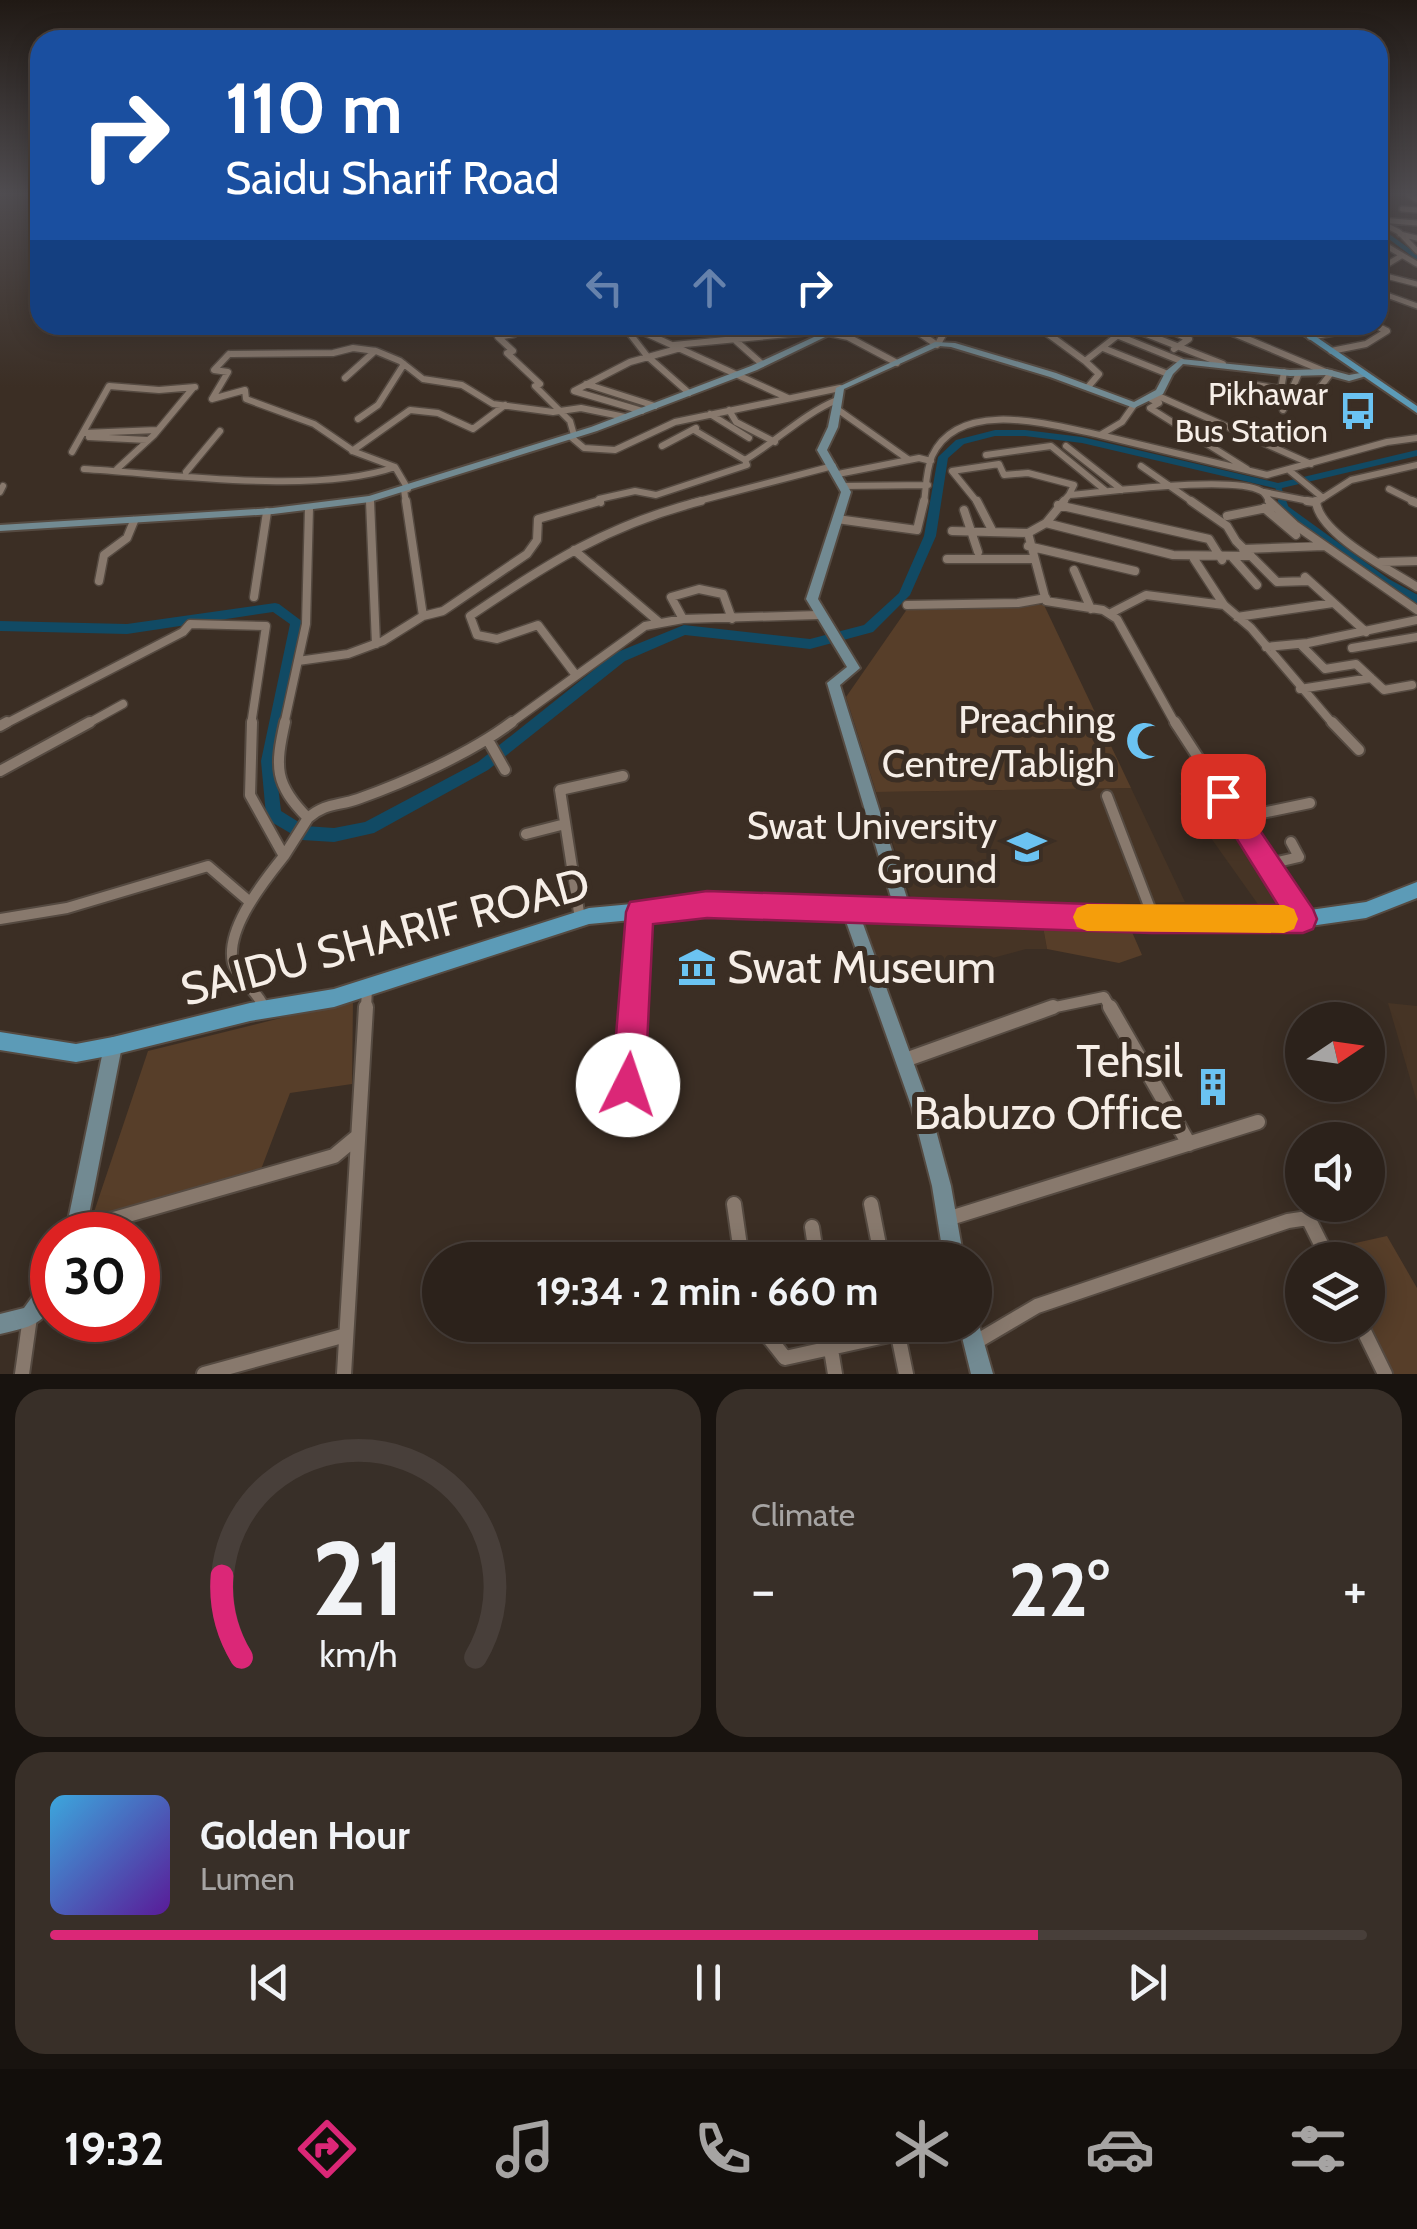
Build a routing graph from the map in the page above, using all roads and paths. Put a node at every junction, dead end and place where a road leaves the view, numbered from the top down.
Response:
1 (1388, 275) edge
2 (1417, 284) edge
3 (1388, 295) edge
4 (1417, 306) edge
5 (509, 335) edge
6 (630, 335) edge
7 (654, 335) edge
8 (733, 335) edge
9 (762, 335) edge
10 (827, 335) edge
11 (839, 335) edge
12 (923, 335) edge
13 (943, 335) edge
14 (1050, 335) edge
15 (1113, 335) edge
16 (1116, 335) edge
17 (1149, 335) edge
18 (1181, 335) edge
19 (1238, 335) edge
20 (1307, 335) edge
21 (1321, 335) edge
22 (1381, 335) edge
23 (757, 336) joint
24 (1310, 337) junction
25 (736, 340) junction
26 (937, 344) junction
27 (676, 347) junction
28 (1103, 348) junction
29 (1176, 348) junction
30 (375, 351) junction
31 (1331, 351) junction
32 (1166, 355) junction
33 (647, 356) junction
34 (1181, 360) junction
35 (1085, 361) junction
36 (404, 364) junction
37 (762, 364) junction
38 (897, 364) junction
39 (1223, 364) junction
40 (1284, 372) junction
41 (1299, 372) junction
42 (1329, 373) junction
43 (739, 374) junction
44 (1168, 374) junction
45 (1366, 375) junction
46 (345, 378) dead end
47 (586, 384) junction
48 (1088, 387) junction
49 (840, 388) junction
50 (690, 392) junction
51 (1250, 396) dead end
52 (1154, 397) junction
53 (788, 398) junction
54 (1312, 398) dead end
55 (504, 404) junction
56 (837, 405) junction
57 (1134, 405) junction
58 (655, 406) junction
59 (729, 410) junction
60 (1282, 410) dead end
61 (1417, 410) edge
62 (642, 411) junction
63 (562, 412) junction
64 (710, 414) junction
65 (625, 417) junction
66 (358, 419) dead end
67 (696, 428) joint
68 (158, 430) junction
69 (220, 431) dead end
70 (83, 435) junction
71 (1100, 435) junction
72 (573, 436) junction
73 (749, 438) dead end
74 (1417, 438) edge
75 (147, 440) junction
76 (774, 442) junction
77 (662, 446) dead end
78 (1066, 446) dead end
79 (352, 451) junction
80 (72, 452) dead end
81 (986, 455) dead end
82 (745, 460) junction
83 (910, 460) junction
84 (930, 461) junction
85 (1311, 464) junction
86 (1417, 465) edge
87 (1141, 466) dead end
88 (395, 467) junction
89 (1236, 468) junction
90 (84, 469) dead end
91 (117, 469) junction
92 (835, 470) junction
93 (1250, 471) junction
94 (186, 472) junction
95 (1291, 472) junction
96 (1230, 484) junction
97 (928, 485) junction
98 (843, 486) junction
99 (1173, 488) junction
100 (406, 489) junction
101 (1389, 489) dead end
102 (1122, 490) junction
103 (1106, 491) junction
104 (1264, 492) junction
105 (1068, 495) junction
106 (1319, 498) junction
107 (370, 499) junction
108 (1417, 504) edge
109 (1058, 505) junction
110 (1268, 507) junction
111 (310, 508) junction
112 (964, 510) dead end
113 (267, 512) junction
114 (1227, 516) dead end
115 (837, 519) junction
116 (134, 520) junction
117 (1046, 523) junction
118 (0, 528) edge
119 (952, 531) dead end
120 (972, 532) junction
121 (993, 532) junction
122 (1028, 533) junction
123 (1296, 535) dead end
124 (1028, 546) junction
125 (1324, 546) junction
126 (574, 550) junction
127 (978, 552) dead end
128 (1247, 552) junction
129 (948, 558) dead end
130 (1233, 558) junction
131 (1194, 559) junction
132 (1034, 560) junction
133 (1222, 560) junction
134 (1417, 561) edge
135 (1379, 562) junction
136 (1074, 570) dead end
137 (1136, 571) dead end
138 (100, 581) dead end
139 (1257, 585) dead end
140 (1417, 587) edge
141 (254, 597) dead end
142 (1046, 598) junction
143 (1333, 603) junction
144 (908, 604) dead end
145 (1224, 605) junction
146 (1090, 610) junction
147 (1417, 610) edge
148 (1111, 613) junction
149 (423, 616) junction
150 (1237, 617) junction
151 (821, 618) junction
152 (732, 619) junction
153 (683, 620) junction
154 (1417, 620) edge
155 (660, 622) junction
156 (1366, 632) junction
157 (1417, 637) edge
158 (376, 644) junction
159 (1300, 644) junction
160 (1266, 647) junction
161 (1352, 648) dead end
162 (298, 661) junction
163 (575, 674) junction
164 (1371, 678) junction
165 (1412, 685) dead end
166 (1300, 689) junction
167 (123, 704) dead end
168 (0, 726) edge
169 (489, 740) junction
170 (1359, 750) dead end
171 (1258, 767) dead end
172 (505, 770) dead end
173 (0, 771) edge
174 (1208, 775) junction
175 (622, 776) dead end
176 (1108, 796) dead end
177 (1310, 803) dead end
178 (308, 818) junction
179 (1238, 818) junction
180 (565, 824) junction
181 (526, 834) dead end
182 (1291, 842) dead end
183 (284, 856) junction
184 (1270, 864) junction
185 (1417, 892) edge
186 (250, 902) junction
187 (850, 910) junction
188 (903, 911) junction
189 (640, 912) junction
190 (0, 918) edge
191 (580, 919) junction
192 (1303, 919) junction
193 (1154, 921) junction
194 (367, 987) junction
195 (266, 1010) junction
196 (0, 1040) edge
197 (113, 1046) junction
198 (905, 1060) junction
199 (628, 1085) dead end
200 (1258, 1122) dead end
201 (358, 1136) junction
202 (1189, 1144) junction
203 (734, 1204) dead end
204 (871, 1204) dead end
205 (80, 1212) edge
206 (144, 1212) edge
207 (944, 1220) junction
208 (812, 1227) dead end
209 (739, 1242) edge
210 (814, 1242) edge
211 (878, 1242) edge
212 (950, 1242) edge
213 (1320, 1242) edge
214 (30, 1318) joint
215 (0, 1324) edge
216 (992, 1325) edge
217 (346, 1335) junction
218 (771, 1342) edge
219 (829, 1342) edge
220 (851, 1342) edge
221 (900, 1342) edge
222 (973, 1342) edge
223 (1370, 1342) edge
224 (830, 1348) junction
225 (22, 1374) edge
226 (204, 1374) edge
227 (344, 1374) edge
228 (835, 1374) edge
229 (906, 1374) edge
230 (982, 1374) edge
231 (1386, 1374) edge

1 - 2 street
3 - 4 street
5 - 63 street
6 - 33 street
7 - 27 street
8 - 25 street
9 - 23 street
10 - 37 street
11 - 38 street
12 - 26 street
13 - 26 street
14 - 35 street
15 - 28 street
16 - 32 street
17 - 29 street
18 - 29 street
19 - 42 street
20 - 24 main road
21 - 24 street
22 - 31 street
23 - 25 street
24 - 31 main road
25 - 27 street
25 - 37 street
26 - 38 street
26 - 48 street
27 - 33 street
27 - 43 street
28 - 35 street
28 - 44 street
29 - 32 street
29 - 39 street
30 - 36 street
30 - 46 street
30 - 79 street
31 - 45 main road
32 - 34 street
33 - 47 street
33 - 50 street
34 - 39 street
34 - 44 street
35 - 48 street
36 - 55 street
36 - 66 street
37 - 43 street
38 - 49 street
39 - 40 street
40 - 41 street
40 - 51 street
41 - 42 street
41 - 60 street
42 - 45 street
42 - 54 street
43 - 50 street
43 - 53 street
44 - 52 street
45 - 61 main road
47 - 58 street
47 - 62 street
48 - 57 street
49 - 53 street
49 - 56 street
50 - 58 street
52 - 57 street
52 - 85 street
52 - 93 street
53 - 59 street
55 - 63 street
55 - 79 street
56 - 76 street
56 - 83 street
56 - 92 street
57 - 71 street
58 - 62 street
59 - 64 street
59 - 76 street
62 - 65 street
63 - 65 street
63 - 72 street
64 - 72 street
64 - 73 street
65 - 72 street
67 - 77 street
67 - 82 street
68 - 70 street
68 - 70 street
68 - 75 street
69 - 94 street
70 - 75 street
70 - 80 street
71 - 84 street
71 - 89 street
72 - 100 street
74 - 85 street
75 - 91 street
76 - 82 street
78 - 102 street
79 - 88 street
81 - 103 street
82 - 149 street
83 - 84 street
83 - 92 street
84 - 97 street
85 - 95 street
86 - 106 street
87 - 99 street
88 - 94 street
88 - 100 street
89 - 93 street
89 - 96 street
90 - 91 street
91 - 94 street
92 - 98 street
92 - 126 street
93 - 95 street
95 - 106 street
96 - 99 street
96 - 104 street
97 - 98 street
97 - 115 street
98 - 115 street
99 - 102 street
99 - 128 street
100 - 107 street
100 - 149 street
101 - 108 street
102 - 103 street
103 - 105 street
104 - 106 street
104 - 110 street
105 - 109 street
105 - 121 street
106 - 135 street
107 - 111 street
107 - 158 street
109 - 117 street
109 - 133 street
110 - 114 street
110 - 123 street
110 - 125 street
111 - 113 street
111 - 162 street
112 - 120 street
113 - 116 street
113 - 141 street
115 - 151 street
116 - 118 street
116 - 138 street
117 - 122 street
117 - 131 street
119 - 120 street
120 - 121 street
120 - 127 street
121 - 122 street
122 - 124 street
124 - 132 street
124 - 137 street
125 - 128 street
125 - 147 street
126 - 155 street
126 - 163 street
128 - 130 street
128 - 143 street
129 - 132 street
130 - 133 street
130 - 139 street
131 - 133 street
131 - 145 street
132 - 142 street
134 - 135 street
135 - 140 street
136 - 146 street
142 - 144 street
142 - 146 street
143 - 150 street
143 - 156 street
145 - 148 street
145 - 150 street
146 - 148 street
148 - 174 street
149 - 158 street
150 - 160 street
151 - 152 street
151 - 188 street
152 - 153 street
152 - 153 street
153 - 155 street
154 - 156 street
155 - 163 street
156 - 159 street
157 - 161 street
158 - 162 street
159 - 160 street
159 - 164 street
160 - 166 street
162 - 178 street
163 - 169 street
164 - 165 street
164 - 166 street
166 - 170 street
167 - 173 street
168 - 183 street
169 - 172 street
169 - 178 street
171 - 174 street
174 - 179 street
175 - 180 street
176 - 193 street
177 - 179 street
178 - 183 street
179 - 184 street
180 - 181 street
180 - 191 street
182 - 184 street
183 - 186 street
184 - 192 street
185 - 192 main road
185 - 193 main road
186 - 190 street
186 - 195 street
187 - 188 main road, SAIDU SHARIF ROAD
187 - 189 main road, SAIDU SHARIF ROAD
187 - 198 street
188 - 193 main road, SAIDU SHARIF ROAD
189 - 191 main road, SAIDU SHARIF ROAD
189 - 199 street
191 - 194 main road, SAIDU SHARIF ROAD
192 - 193 main road
194 - 195 main road, SAIDU SHARIF ROAD
194 - 201 street
195 - 197 main road, SAIDU SHARIF ROAD
196 - 197 main road, SAIDU SHARIF ROAD
197 - 205 street
198 - 202 street
198 - 207 street
200 - 202 street
201 - 206 street
201 - 217 street
202 - 207 street
203 - 209 street
204 - 211 street
207 - 212 street
208 - 210 street
213 - 216 street
214 - 215 street
214 - 225 street
217 - 226 street
217 - 227 street
218 - 224 street
219 - 224 street
220 - 224 street
221 - 229 street
222 - 230 street
223 - 231 street
224 - 228 street

